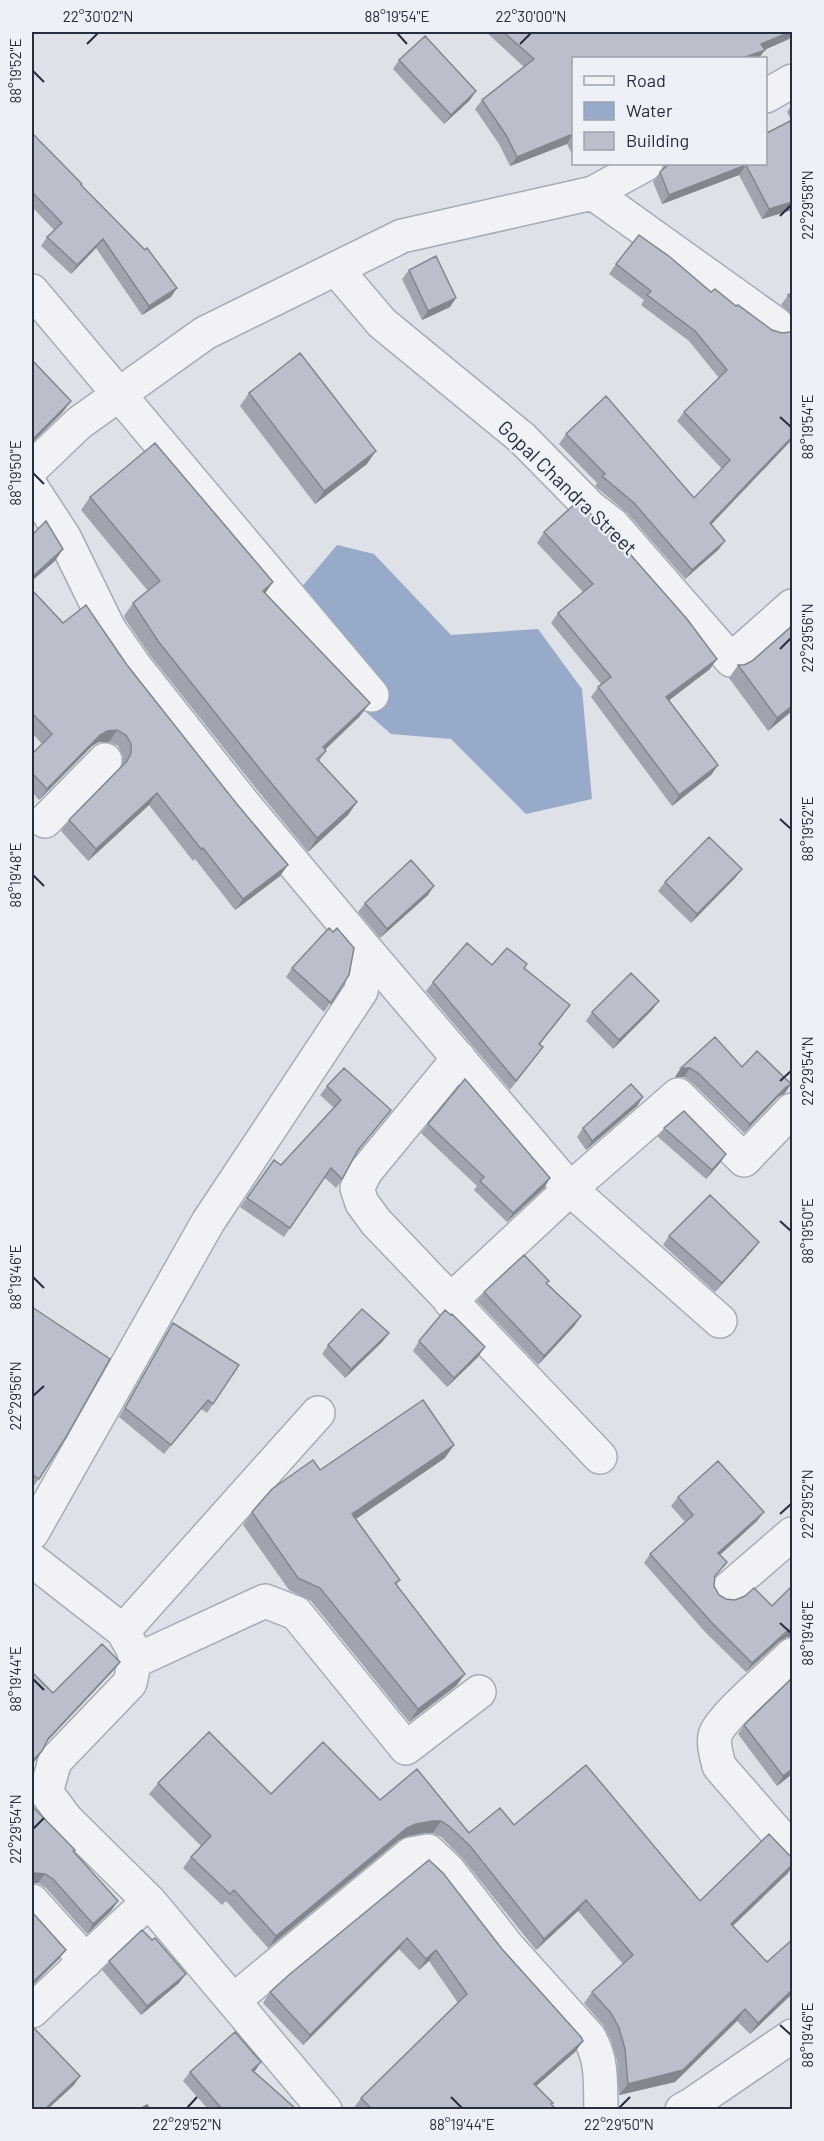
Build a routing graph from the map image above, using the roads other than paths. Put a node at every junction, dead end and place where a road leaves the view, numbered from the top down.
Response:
1 (792, 81) edge
2 (767, 95) edge
3 (644, 165) edge
4 (593, 194) junction
5 (336, 269) junction
6 (32, 291) edge
7 (776, 324) dead end
8 (117, 394) junction
9 (32, 468) edge
10 (32, 488) edge
11 (792, 606) edge
12 (372, 695) dead end
13 (105, 760) dead end
14 (36, 823) edge
15 (367, 951) junction
16 (459, 1058) junction
17 (792, 1110) edge
18 (570, 1189) junction
19 (450, 1300) junction
20 (720, 1321) dead end
21 (318, 1413) dead end
22 (600, 1457) dead end
23 (32, 1533) edge
24 (792, 1534) edge
25 (32, 1560) edge
26 (726, 1591) dead end
27 (123, 1631) junction
28 (792, 1655) edge
29 (135, 1661) junction
30 (479, 1692) dead end
31 (55, 1761) junction
32 (32, 1783) edge
33 (792, 1850) edge
34 (32, 1901) edge
35 (148, 1901) junction
36 (86, 1960) junction
37 (233, 2001) junction
38 (32, 2011) edge
39 (792, 2036) edge
40 (325, 2109) edge
41 (601, 2109) edge
42 (681, 2109) edge

1 - 2 street
3 - 4 street
4 - 5 street
4 - 7 street
5 - 8 street
5 - 11 street, Gopal Chandra Street
6 - 8 street
8 - 9 street
8 - 12 street
10 - 15 street
13 - 14 street
15 - 16 street
15 - 23 street
16 - 18 street
16 - 19 street
17 - 18 street
18 - 19 street
18 - 20 street
19 - 22 street
21 - 27 street
24 - 26 street
25 - 27 street
27 - 29 street
28 - 33 street
29 - 30 street
29 - 31 street
31 - 32 street
31 - 35 street
34 - 36 street
35 - 36 street
35 - 37 street
36 - 38 street
37 - 40 street
37 - 41 street
39 - 42 street

